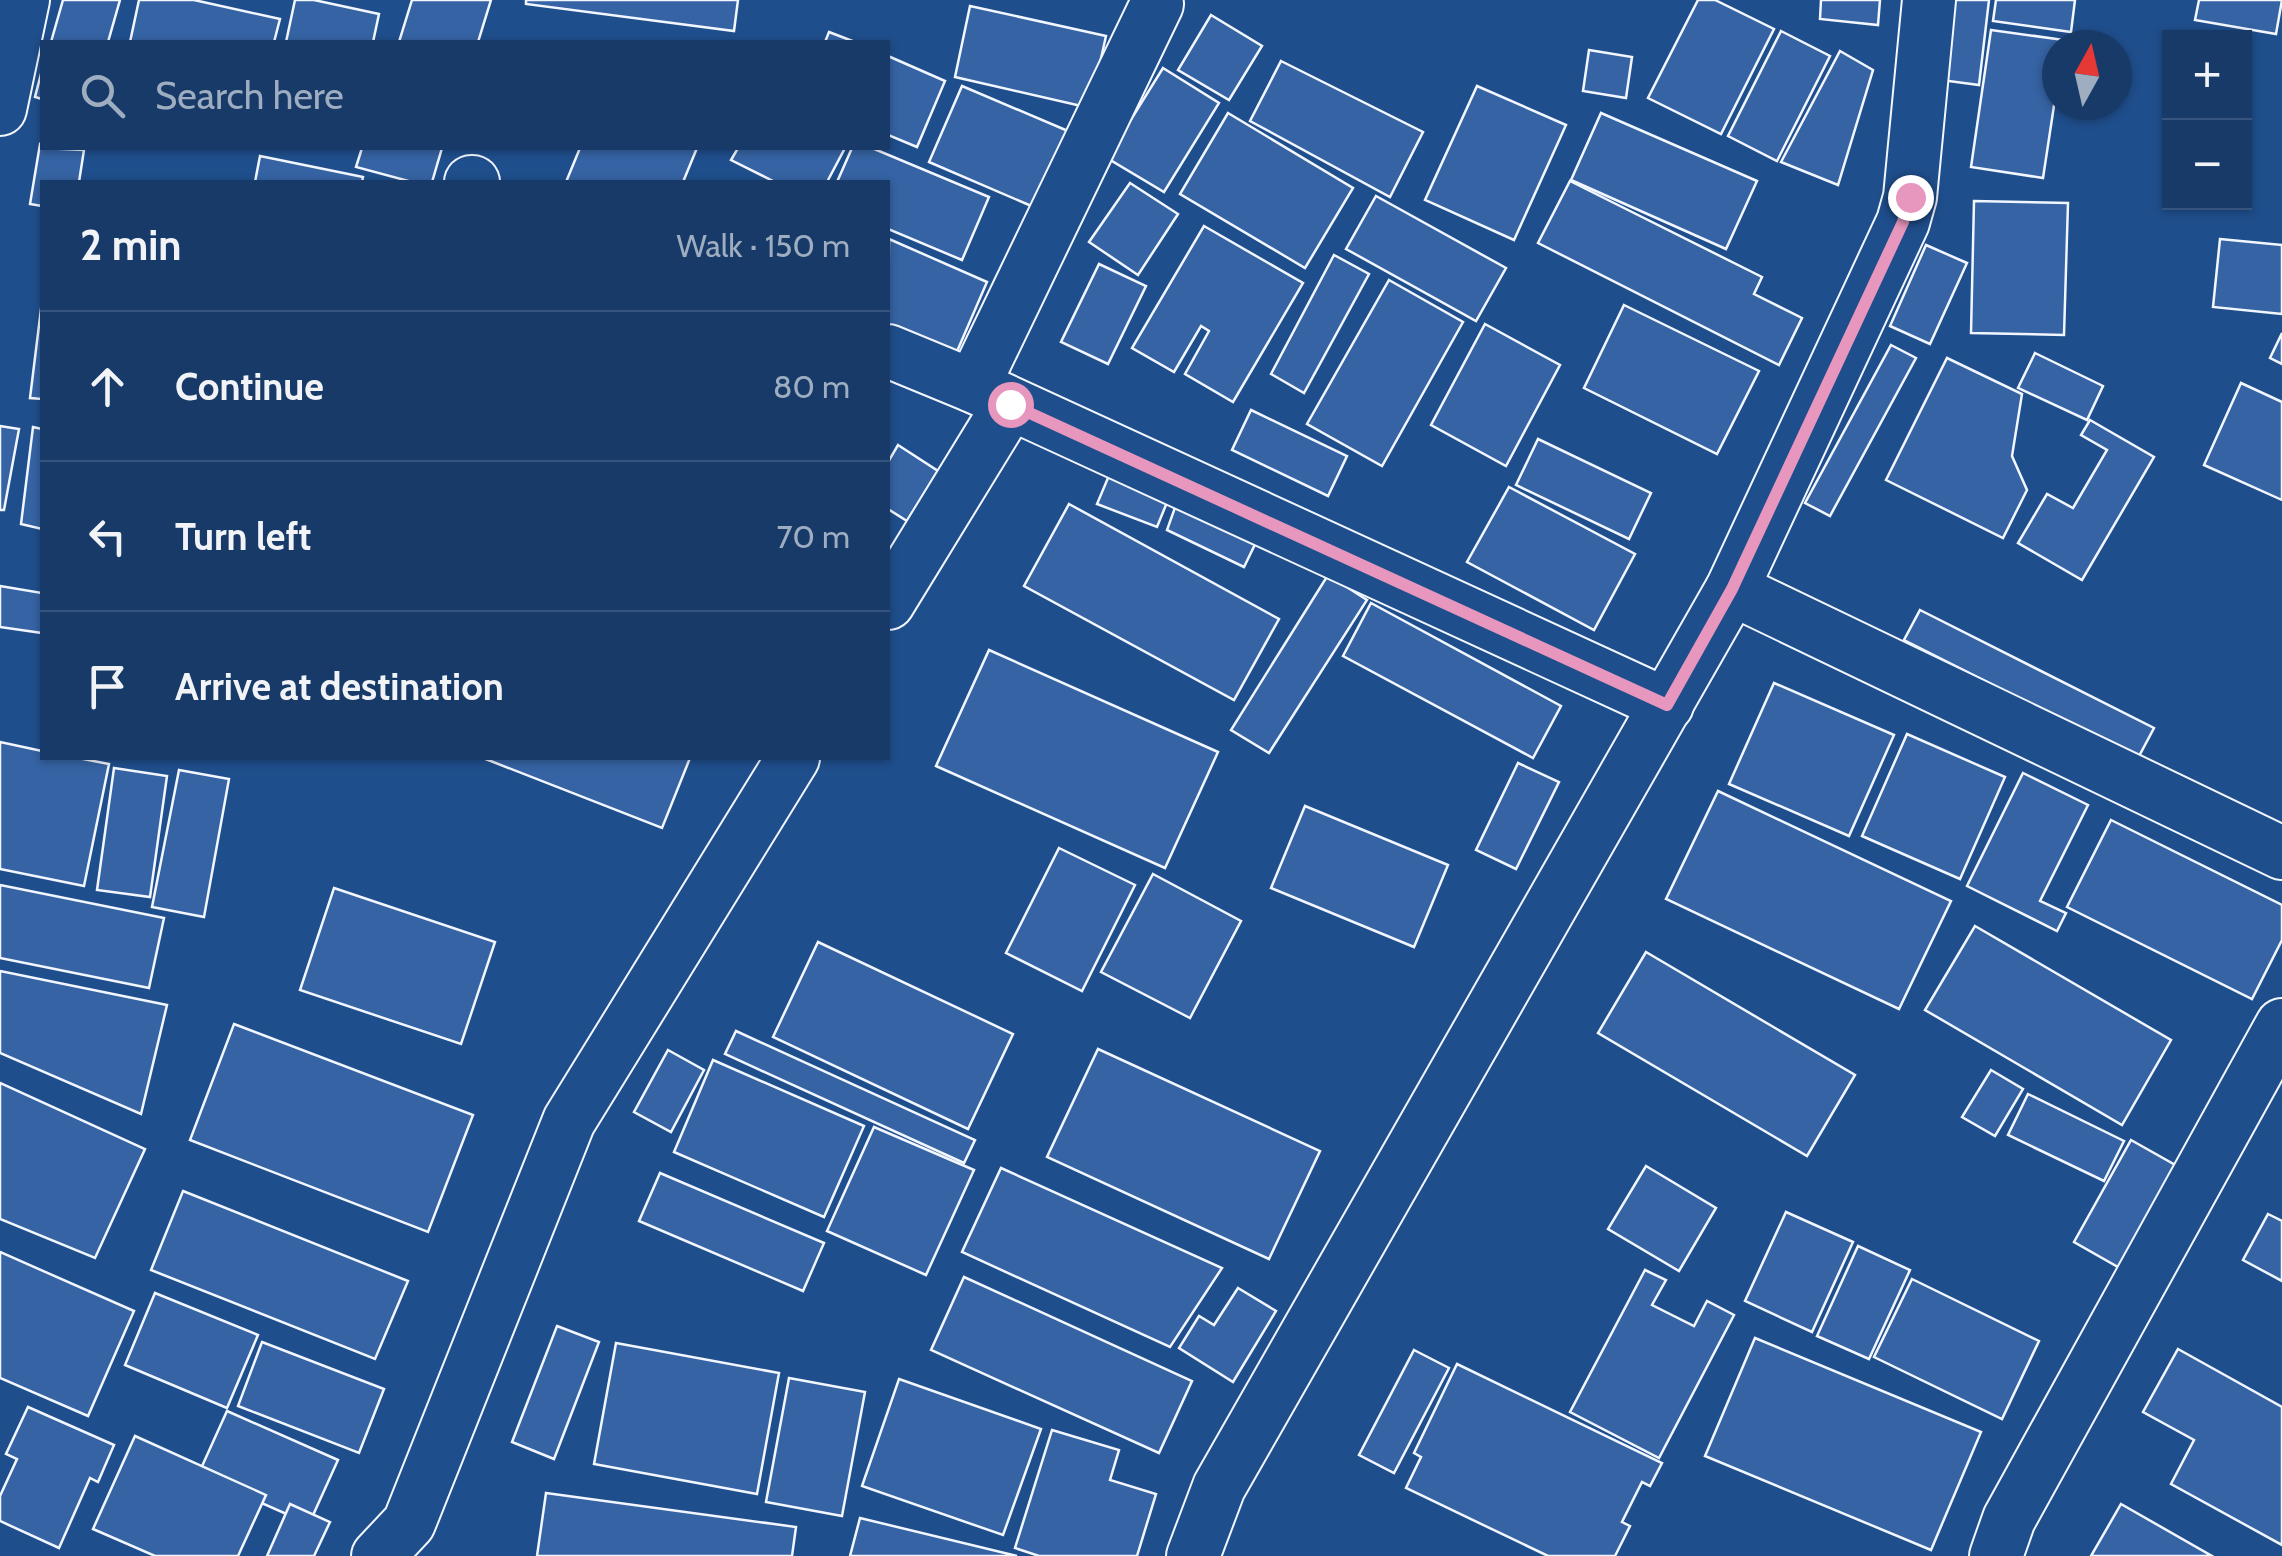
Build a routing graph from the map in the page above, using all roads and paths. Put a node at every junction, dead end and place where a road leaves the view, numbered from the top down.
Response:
1 (24, 0) edge
2 (1929, 0) edge
3 (1156, 4) dead end
4 (0, 109) edge
5 (890, 352) edge
6 (992, 395) junction
7 (1732, 589) junction
8 (890, 599) edge
9 (1667, 705) junction
10 (791, 760) edge
11 (2282, 852) edge
12 (2282, 1026) edge
13 (378, 1556) edge
14 (1193, 1556) edge
15 (1996, 1556) edge

1 - 4 street
2 - 7 street
3 - 6 street
5 - 6 street
6 - 8 street
6 - 9 street
7 - 9 street
7 - 11 street
9 - 14 street
10 - 13 street
12 - 15 street

